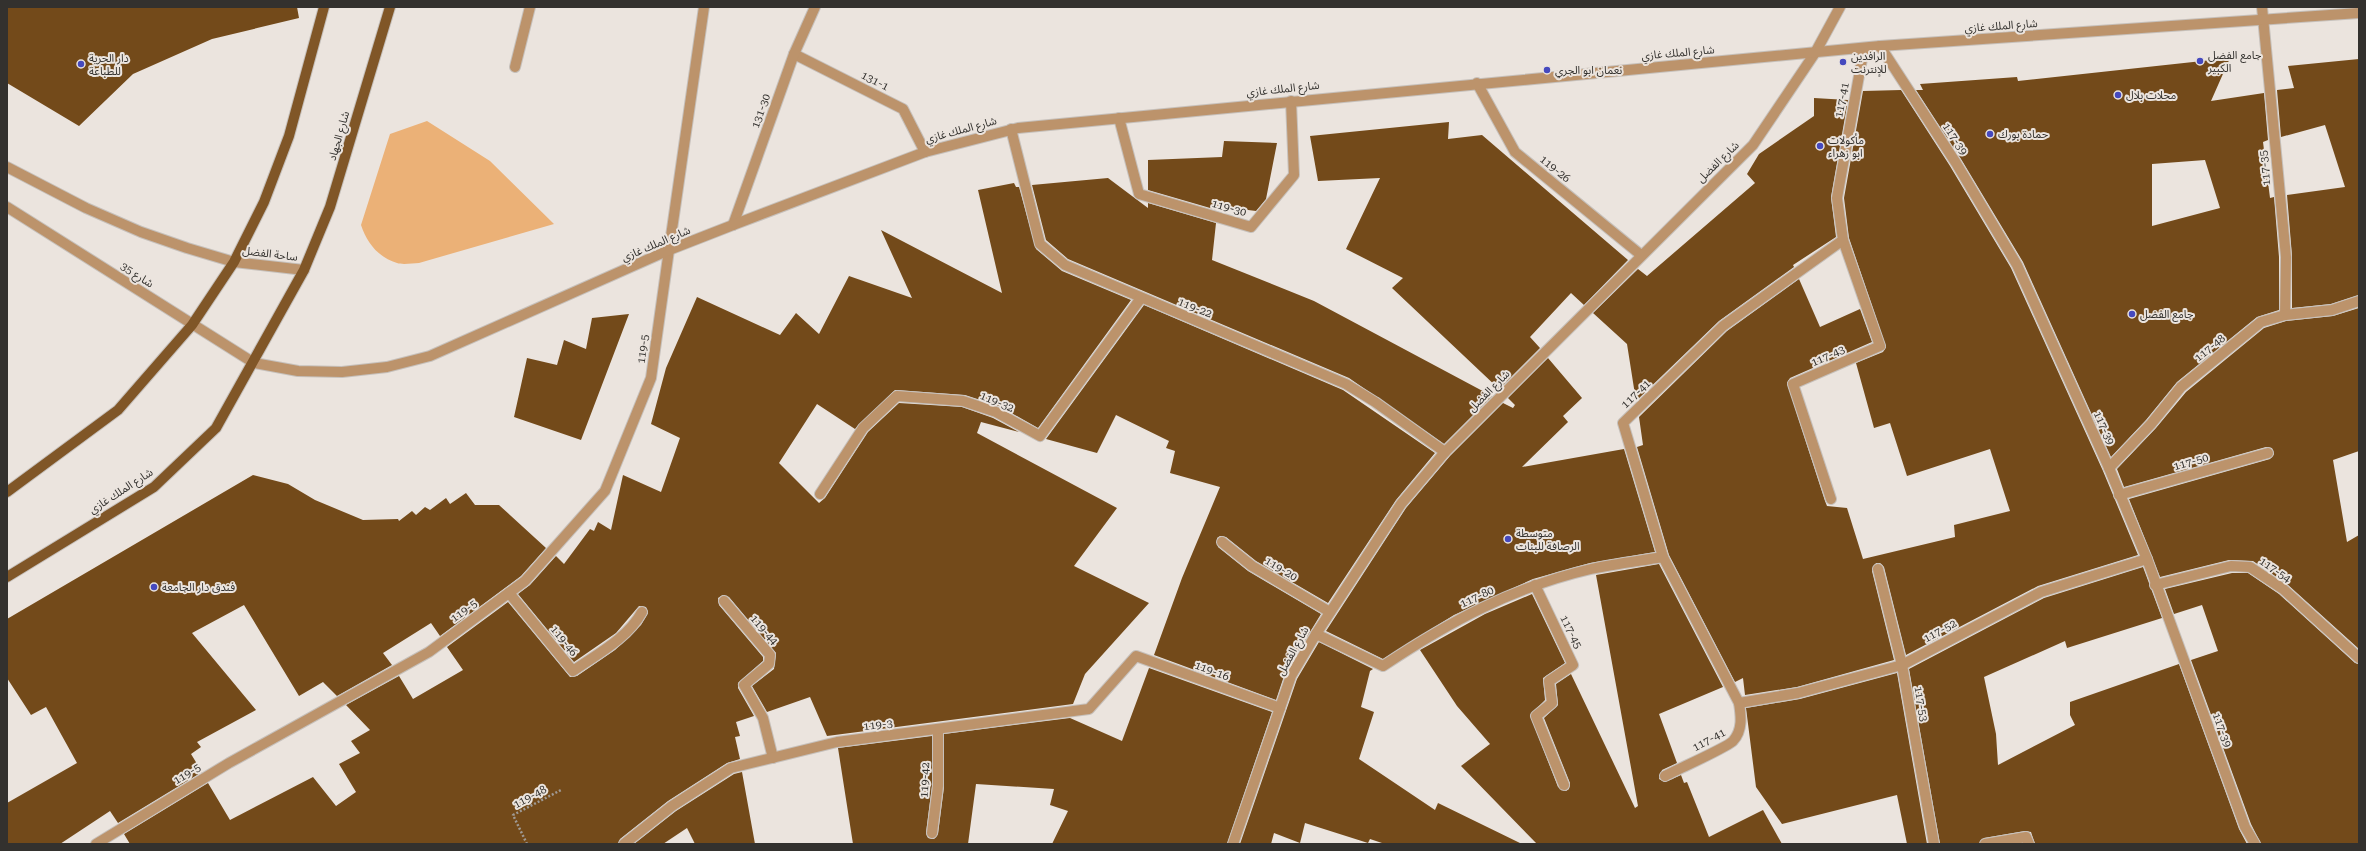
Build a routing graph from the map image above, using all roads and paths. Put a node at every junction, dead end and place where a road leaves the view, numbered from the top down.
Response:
1 (324, 7) edge
2 (390, 7) edge
3 (530, 7) edge
4 (704, 7) edge
5 (815, 7) edge
6 (1840, 7) edge
7 (2262, 7) edge
8 (2359, 13) edge
9 (2262, 20) junction
10 (1880, 46) junction
11 (1864, 48) junction
12 (1816, 53) junction
13 (794, 54) junction
14 (515, 67) dead end
15 (1477, 83) junction
16 (1291, 101) junction
17 (1119, 118) junction
18 (1011, 129) junction
19 (924, 152) junction
20 (7, 167) edge
21 (7, 207) edge
22 (733, 225) junction
23 (1843, 240) junction
24 (669, 250) junction
25 (1642, 255) junction
26 (234, 262) junction
27 (304, 270) junction
28 (1141, 298) junction
29 (2359, 301) edge
30 (2284, 315) junction
31 (192, 325) junction
32 (254, 363) junction
33 (1444, 452) junction
34 (2268, 453) dead end
35 (2109, 468) junction
36 (7, 492) edge
37 (820, 494) dead end
38 (2119, 495) junction
39 (1831, 500) dead end
40 (1222, 542) dead end
41 (1663, 557) junction
42 (2147, 559) junction
43 (1878, 569) dead end
44 (7, 577) edge
45 (1535, 585) junction
46 (2155, 585) junction
47 (509, 593) junction
48 (724, 601) dead end
49 (642, 612) dead end
50 (1330, 612) junction
51 (1316, 634) junction
52 (1136, 656) joint
53 (2359, 658) edge
54 (1902, 665) junction
55 (1739, 703) junction
56 (1280, 708) junction
57 (938, 729) junction
58 (773, 758) junction
59 (1665, 776) dead end
60 (1564, 785) dead end
61 (561, 790) dead end
62 (932, 832) dead end
63 (96, 844) edge
64 (527, 844) edge
65 (624, 844) edge
66 (1233, 844) edge
67 (1934, 844) edge
68 (1985, 844) edge
69 (2029, 844) edge
70 (2255, 844) edge

1 - 26 main road
2 - 27 main road, شارع الجهاد
3 - 14 street
4 - 24 street, 119-5
5 - 13 street, 131-30
6 - 12 street, شارع الفضل
7 - 9 street, 117-35
8 - 9 street, شارع الملك غازي
9 - 10 street, شارع الملك غازي
9 - 30 street, 117-35
10 - 11 street, شارع الملك غازي
10 - 35 street, 117-39
11 - 12 street, شارع الملك غازي
11 - 23 street, 117-41
12 - 15 street, شارع الملك غازي
12 - 25 street, شارع الفضل
13 - 19 street, 131-1
13 - 22 street, 131-30
15 - 16 street, شارع الملك غازي
15 - 25 street, 119-26
16 - 17 street, شارع الملك غازي
16 - 17 street, 119-30
17 - 18 street, شارع الملك غازي
18 - 19 street, شارع الملك غازي
18 - 28 street, 119-22
19 - 22 street, شارع الملك غازي
20 - 26 street
21 - 31 street, شارع 35
22 - 24 street, شارع الملك غازي
23 - 39 street, 117-43
23 - 41 street, 117-41
24 - 32 street, شارع الملك غازي
24 - 47 street, 119-5
25 - 33 street, شارع الفضل
26 - 27 street, ساحة الفضل
26 - 31 main road
27 - 32 main road, شارع الملك غازي
28 - 33 street, 119-22
28 - 37 street, 119-32
29 - 30 street, 117-48
30 - 35 street, 117-48
31 - 32 street, شارع 35
31 - 36 main road
32 - 44 main road, شارع الملك غازي
33 - 50 street, شارع الفضل
34 - 38 street, 117-50
35 - 38 street, 117-39
38 - 42 street, 117-39
40 - 50 street, 119-20
41 - 45 street, 117-80
41 - 55 street, 117-41
42 - 46 street, 117-39
42 - 54 street, 117-52
43 - 54 street, 117-53
45 - 51 street, 117-80
45 - 60 street, 117-45
46 - 53 street, 117-54
46 - 70 street, 117-39
47 - 49 street, 119-46
47 - 63 street, 119-5
48 - 58 street, 119-44
50 - 51 street, شارع الفضل
51 - 56 street, شارع الفضل
52 - 56 street, 119-16
52 - 57 street, 119-3
54 - 55 street, 117-52
54 - 67 street, 117-53
55 - 59 street, 117-41
56 - 66 street, شارع الفضل
57 - 58 street, 119-3
57 - 62 street, 119-42
58 - 65 street, 119-3
61 - 64 path, 119-48
68 - 69 street

